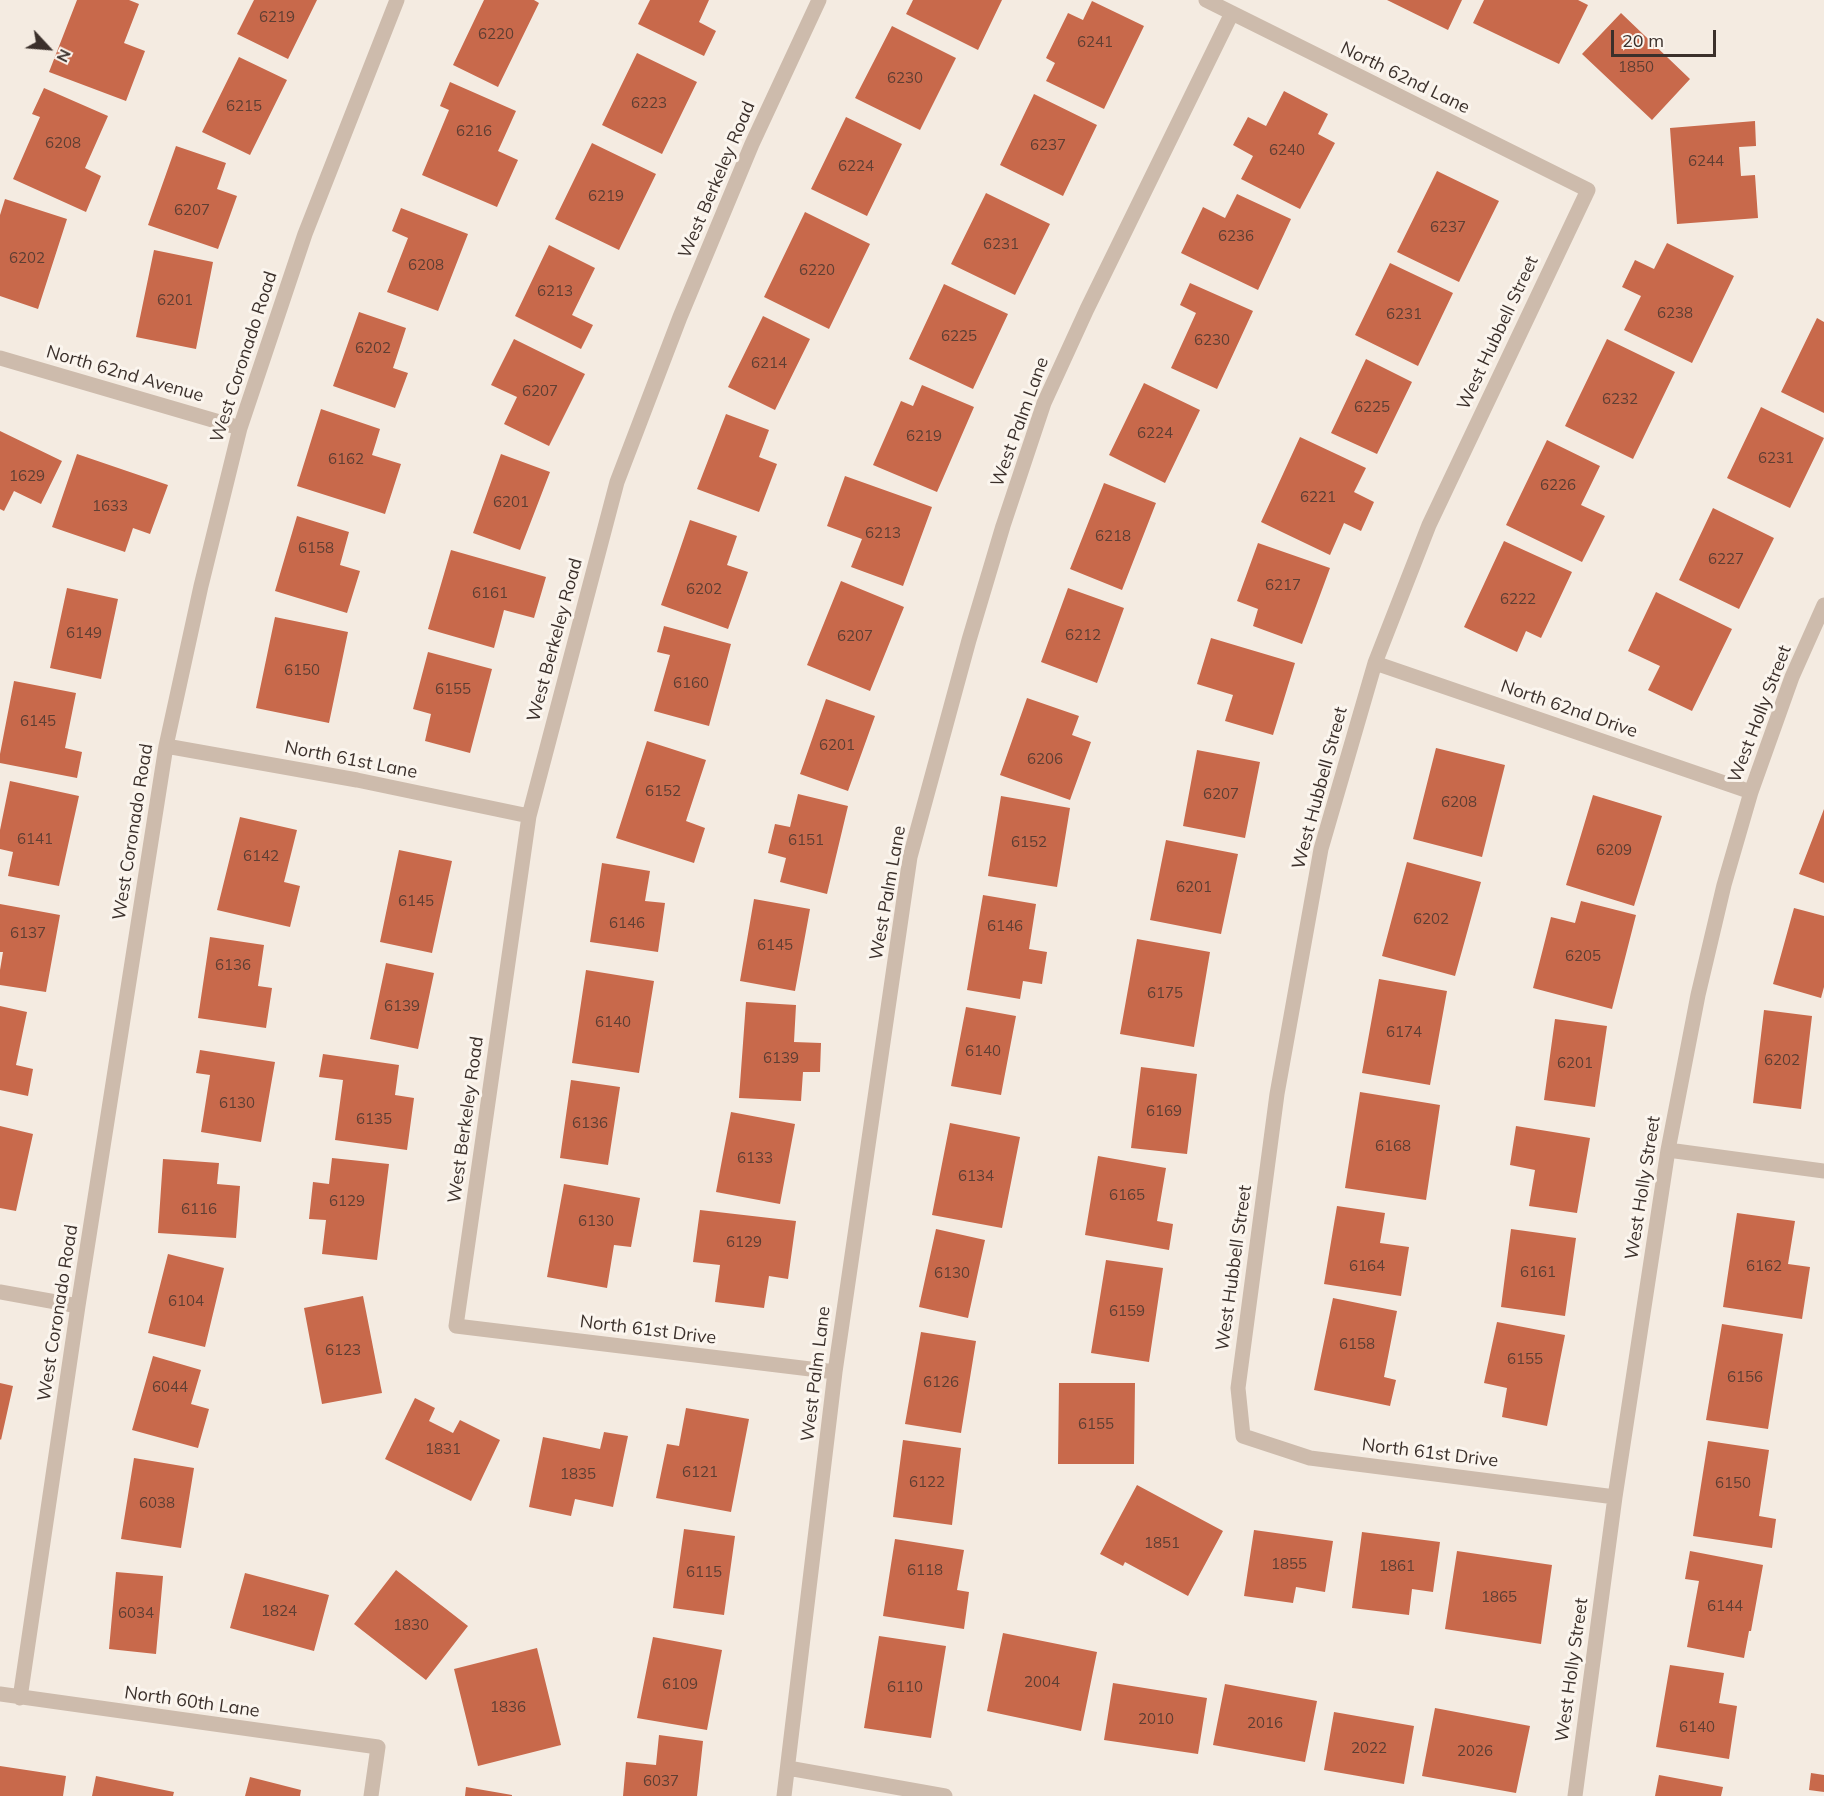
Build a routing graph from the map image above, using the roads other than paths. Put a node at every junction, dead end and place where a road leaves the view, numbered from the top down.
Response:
1 (397, 0) edge
2 (819, 0) edge
3 (1206, 0) edge
4 (1232, 13) junction
5 (1588, 190) joint
6 (0, 358) edge
7 (240, 428) junction
8 (1824, 605) edge
9 (1375, 663) junction
10 (166, 746) junction
11 (1751, 792) junction
12 (529, 816) junction
13 (1668, 1150) junction
14 (1824, 1171) edge
15 (0, 1292) edge
16 (78, 1306) junction
17 (456, 1326) joint
18 (835, 1372) junction
19 (1243, 1437) joint
20 (1615, 1497) junction
21 (0, 1694) edge
22 (20, 1698) junction
23 (788, 1768) junction
24 (371, 1796) edge
25 (784, 1796) edge
26 (945, 1796) edge
27 (1575, 1796) edge

1 - 7 street, West Coronado Road
2 - 12 street, West Berkeley Road
3 - 4 street, North 62nd Lane
4 - 5 street, North 62nd Lane
4 - 18 street, West Palm Lane
5 - 9 street, West Hubbell Street
6 - 7 street, North 62nd Avenue
7 - 10 street, West Coronado Road
8 - 11 street, West Holly Street
9 - 11 street, North 62nd Drive
9 - 19 street, West Hubbell Street
10 - 12 street, North 61st Lane
10 - 16 street, West Coronado Road
11 - 13 street, West Holly Street
12 - 17 street, West Berkeley Road
13 - 14 street
13 - 20 street, West Holly Street
15 - 16 street
16 - 22 street, West Coronado Road
17 - 18 street, North 61st Drive
18 - 23 street, West Palm Lane
19 - 20 street, North 61st Drive
20 - 27 street, West Holly Street
21 - 22 street, North 60th Lane
22 - 24 street, North 60th Lane
23 - 25 street, West Palm Lane
23 - 26 street

